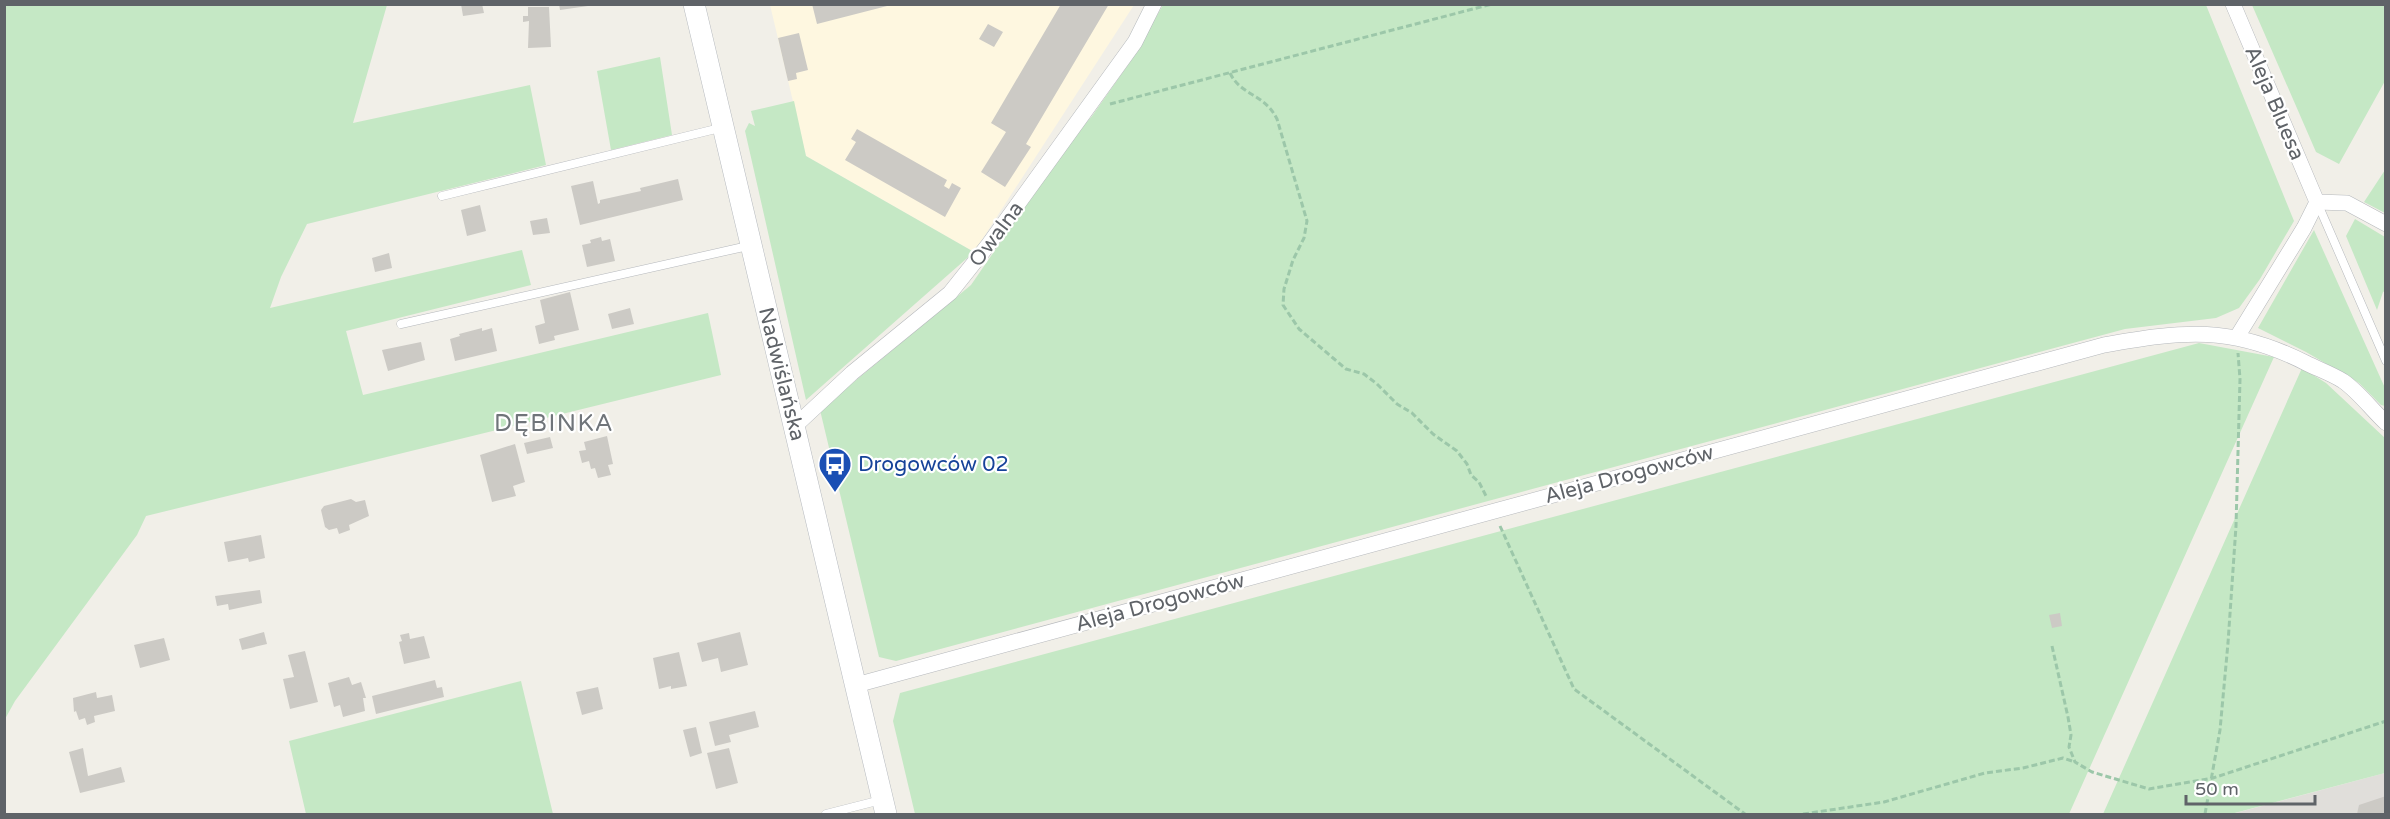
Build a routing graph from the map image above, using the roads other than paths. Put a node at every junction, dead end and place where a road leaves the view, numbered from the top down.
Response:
1 (694, 4) edge
2 (1154, 4) edge
3 (2233, 4) edge
4 (723, 128) junction
5 (442, 196) dead end
6 (2317, 202) junction
7 (2385, 224) edge
8 (751, 245) junction
9 (401, 324) dead end
10 (2237, 337) junction
11 (2385, 361) edge
12 (2385, 423) edge
13 (795, 426) junction
14 (856, 685) junction
15 (884, 807) edge
16 (826, 814) edge

1 - 4 main road, Nadwiślańska
2 - 13 street, Owalna
3 - 6 street, Aleja Bluesa
4 - 5 lane
4 - 8 main road, Nadwiślańska
6 - 7 street
6 - 10 street
6 - 11 lane
8 - 9 lane
8 - 13 main road, Nadwiślańska
10 - 12 street, Aleja Drogowców
10 - 14 street, Aleja Drogowców
13 - 14 main road, Nadwiślańska
14 - 15 main road, Nadwiślańska
15 - 16 lane

